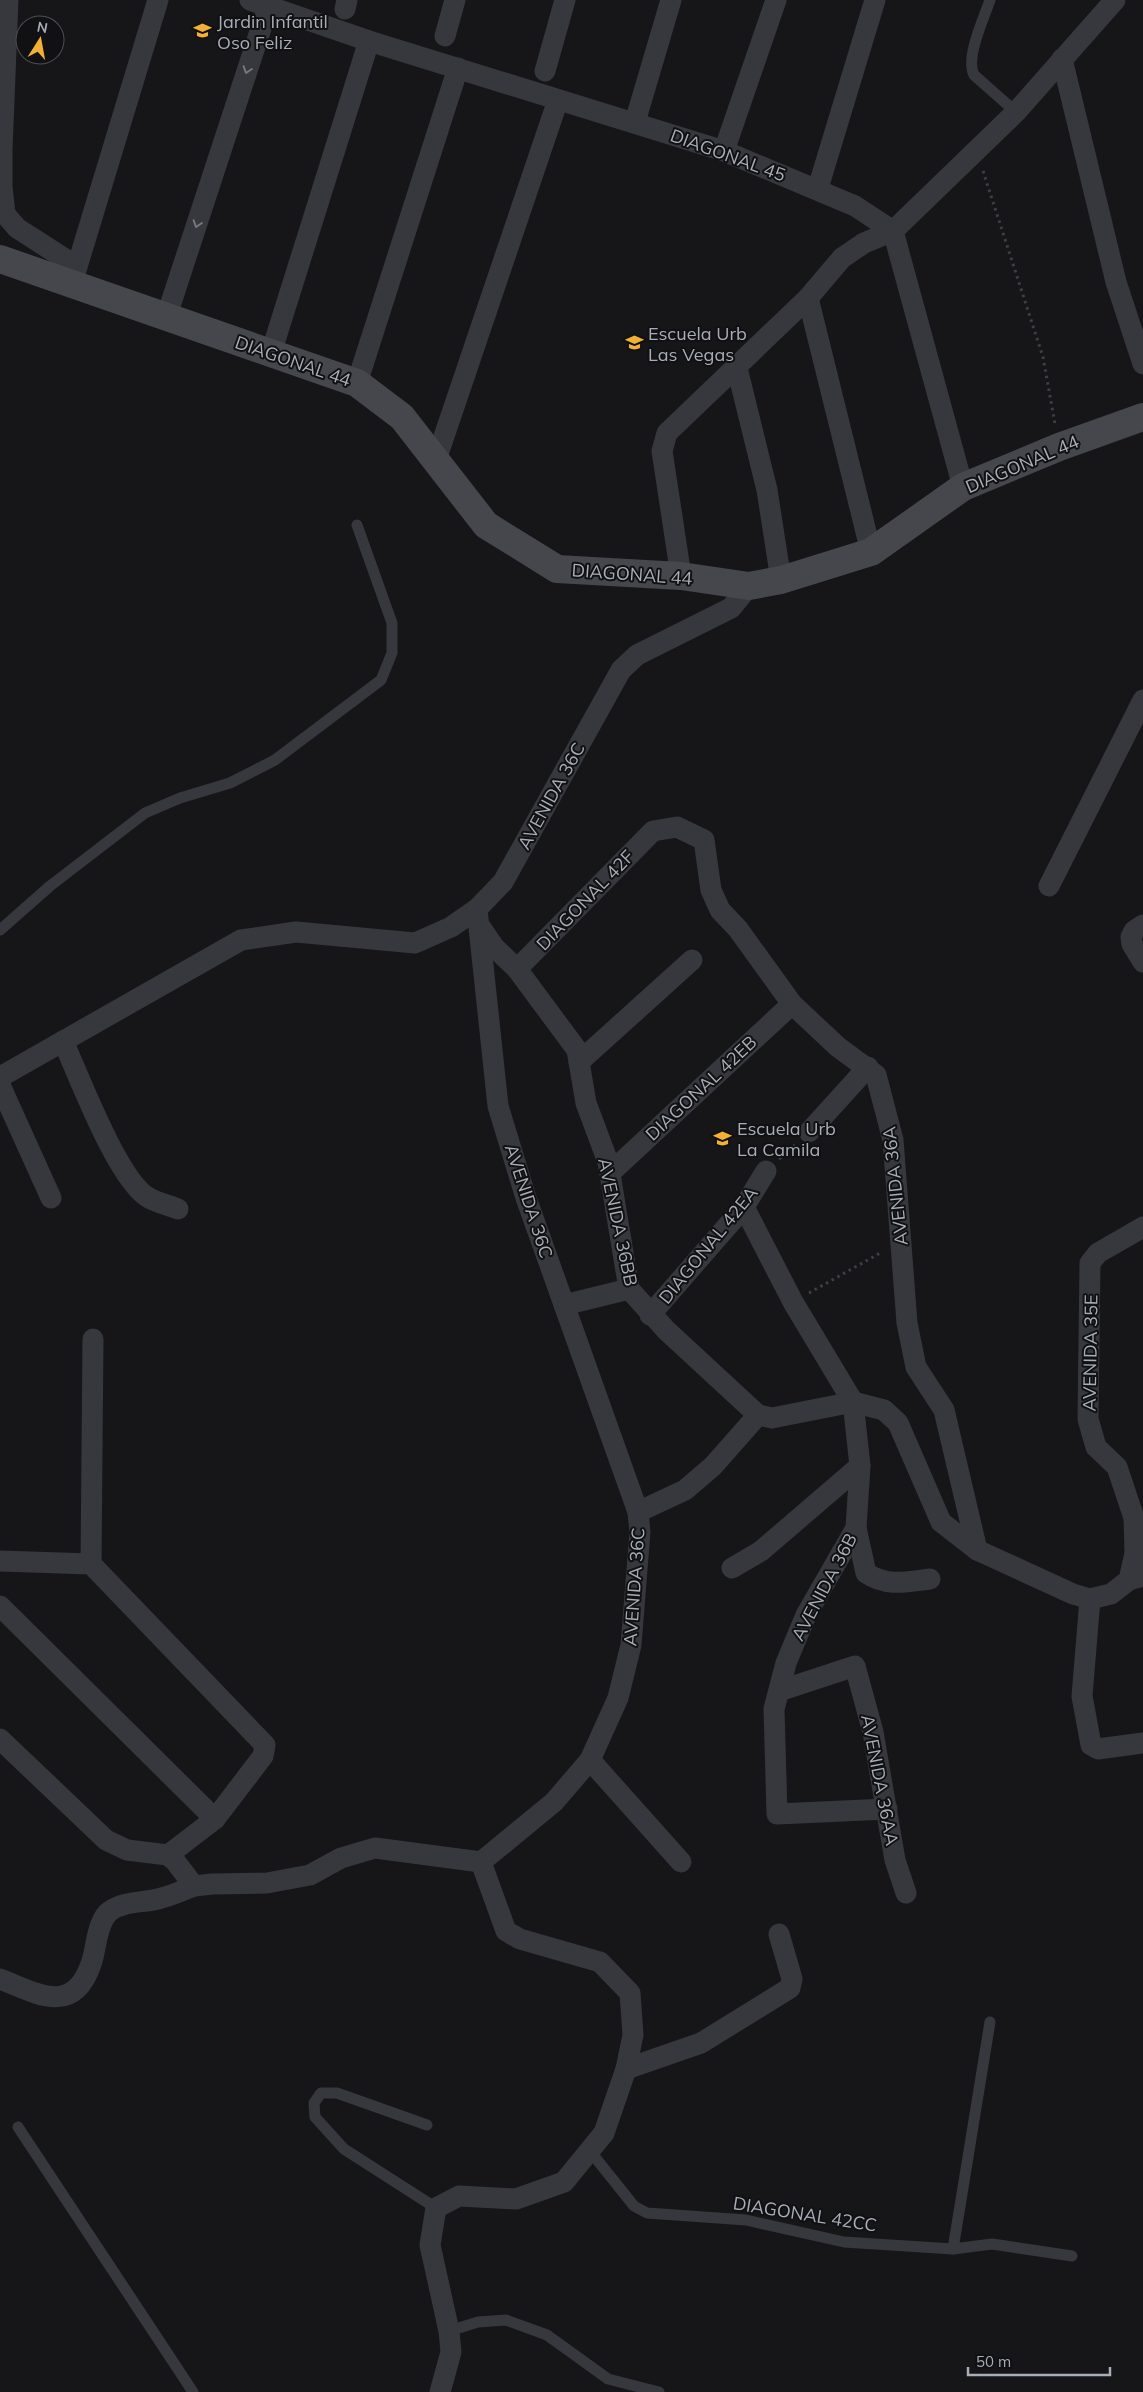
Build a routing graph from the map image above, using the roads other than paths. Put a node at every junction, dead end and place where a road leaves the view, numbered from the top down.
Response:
1 (8, 0) edge
2 (158, 0) edge
3 (455, 0) edge
4 (565, 0) edge
5 (672, 0) edge
6 (776, 0) edge
7 (875, 0) edge
8 (990, 0) edge
9 (1115, 0) edge
10 (259, 3) edge
11 (445, 36) dead end
12 (370, 41) junction
13 (1062, 59) junction
14 (458, 68) junction
15 (544, 71) dead end
16 (558, 100) junction
17 (1016, 112) junction
18 (635, 122) junction
19 (724, 151) junction
20 (818, 188) junction
21 (893, 231) junction
22 (0, 259) edge
23 (74, 275) junction
24 (808, 298) junction
25 (166, 318) junction
26 (270, 354) junction
27 (1143, 364) edge
28 (738, 368) junction
29 (357, 383) junction
30 (1143, 417) edge
31 (436, 460) junction
32 (963, 487) junction
33 (357, 525) dead end
34 (871, 552) junction
35 (681, 576) junction
36 (780, 580) junction
37 (749, 586) junction
38 (1143, 700) edge
39 (653, 831) joint
40 (1050, 886) dead end
41 (478, 917) junction
42 (1139, 928) edge
43 (0, 930) edge
44 (692, 960) dead end
45 (1143, 962) edge
46 (517, 970) junction
47 (792, 1004) junction
48 (63, 1041) junction
49 (579, 1062) junction
50 (868, 1067) junction
51 (0, 1077) edge
52 (0, 1085) edge
53 (809, 1132) road end
54 (766, 1171) road end
55 (610, 1173) junction
56 (51, 1198) dead end
57 (744, 1207) junction
58 (178, 1208) dead end
59 (1143, 1227) edge
60 (629, 1289) junction
61 (564, 1305) junction
62 (650, 1315) junction
63 (93, 1339) dead end
64 (853, 1402) junction
65 (758, 1415) junction
66 (860, 1466) junction
67 (638, 1512) junction
68 (856, 1528) junction
69 (977, 1550) junction
70 (0, 1561) edge
71 (90, 1564) junction
72 (732, 1568) dead end
73 (1136, 1578) edge
74 (930, 1579) dead end
75 (1090, 1598) junction
76 (0, 1606) edge
77 (779, 1691) junction
78 (0, 1739) edge
79 (1143, 1743) edge
80 (590, 1760) junction
81 (887, 1809) junction
82 (215, 1819) junction
83 (168, 1855) junction
84 (481, 1862) junction
85 (681, 1862) dead end
86 (194, 1886) junction
87 (906, 1893) dead end
88 (779, 1934) dead end
89 (0, 1978) edge
90 (990, 2022) dead end
91 (626, 2070) junction
92 (427, 2125) dead end
93 (18, 2127) dead end
94 (590, 2151) junction
95 (436, 2208) junction
96 (953, 2249) junction
97 (1072, 2256) dead end
98 (449, 2331) junction
99 (193, 2392) edge
100 (440, 2392) edge
101 (659, 2392) edge

1 - 23 street
2 - 23 street
3 - 11 street
4 - 15 street
5 - 18 street
6 - 19 street
7 - 20 street
8 - 17 lane
9 - 13 street
10 - 12 street, DIAGONAL 45
10 -> 25 street
12 - 14 street, DIAGONAL 45
12 - 26 street
13 - 17 street
13 - 27 street
14 - 16 street, DIAGONAL 45
14 - 29 street
16 - 18 street, DIAGONAL 45
16 - 31 street
17 - 21 street
18 - 19 street, DIAGONAL 45
19 - 20 street, DIAGONAL 45
20 - 21 street, DIAGONAL 45
21 - 24 street
21 - 32 street
22 - 23 main road, DIAGONAL 44
23 - 25 main road, DIAGONAL 44
24 - 28 street
24 - 34 street
25 - 26 main road, DIAGONAL 44
26 - 29 main road, DIAGONAL 44
28 - 35 street
28 - 36 street
29 - 31 main road, DIAGONAL 44
30 - 32 main road, DIAGONAL 44
31 - 35 main road, DIAGONAL 44
32 - 34 main road, DIAGONAL 44
33 - 43 lane
34 - 36 main road, DIAGONAL 44
35 - 37 main road, DIAGONAL 44
36 - 37 main road, DIAGONAL 44
37 - 41 street, AVENIDA 36C
38 - 40 street
39 - 46 street, DIAGONAL 42F
39 - 47 street, AVENIDA 36A
41 - 46 street, AVENIDA 36BB
41 - 48 street
41 - 61 street, AVENIDA 36C
42 - 45 street
44 - 49 street
46 - 49 street, AVENIDA 36BB
47 - 50 street, AVENIDA 36A
47 - 55 street, DIAGONAL 42EB
48 - 51 street
48 - 58 street
49 - 55 street, AVENIDA 36BB
50 - 53 street
50 - 69 street, AVENIDA 36A
52 - 56 street
54 - 57 street, DIAGONAL 42EA
55 - 60 street, AVENIDA 36BB
57 - 62 street, DIAGONAL 42EA
57 - 64 street, AVENIDA 36B
59 - 73 street, AVENIDA 35E
60 - 61 street
60 - 62 street, AVENIDA 36BB
61 - 67 street, AVENIDA 36C
62 - 65 street, AVENIDA 36BB
63 - 71 street
64 - 65 street
64 - 66 street, AVENIDA 36B
64 - 69 street
65 - 67 street
66 - 68 street, AVENIDA 36B
66 - 72 street
67 - 80 street, AVENIDA 36C
68 - 74 street
68 - 77 street, AVENIDA 36B
69 - 75 street
70 - 71 street
71 - 82 street
73 - 75 street
75 - 79 street
76 - 82 street
77 - 81 street, AVENIDA 36AA
77 - 81 street, AVENIDA 36B
78 - 83 street
80 - 84 street, AVENIDA 36C
80 - 85 street
81 - 87 street, AVENIDA 36AA
82 - 83 street
83 - 86 street
84 - 86 street
84 - 91 street
86 - 89 street
88 - 91 street
90 - 96 lane
91 - 94 street
92 - 95 lane
93 - 99 lane
94 - 95 street
94 - 96 lane, DIAGONAL 42CC
95 - 98 street
96 - 97 lane, DIAGONAL 42CC
98 - 100 street
98 - 101 lane

